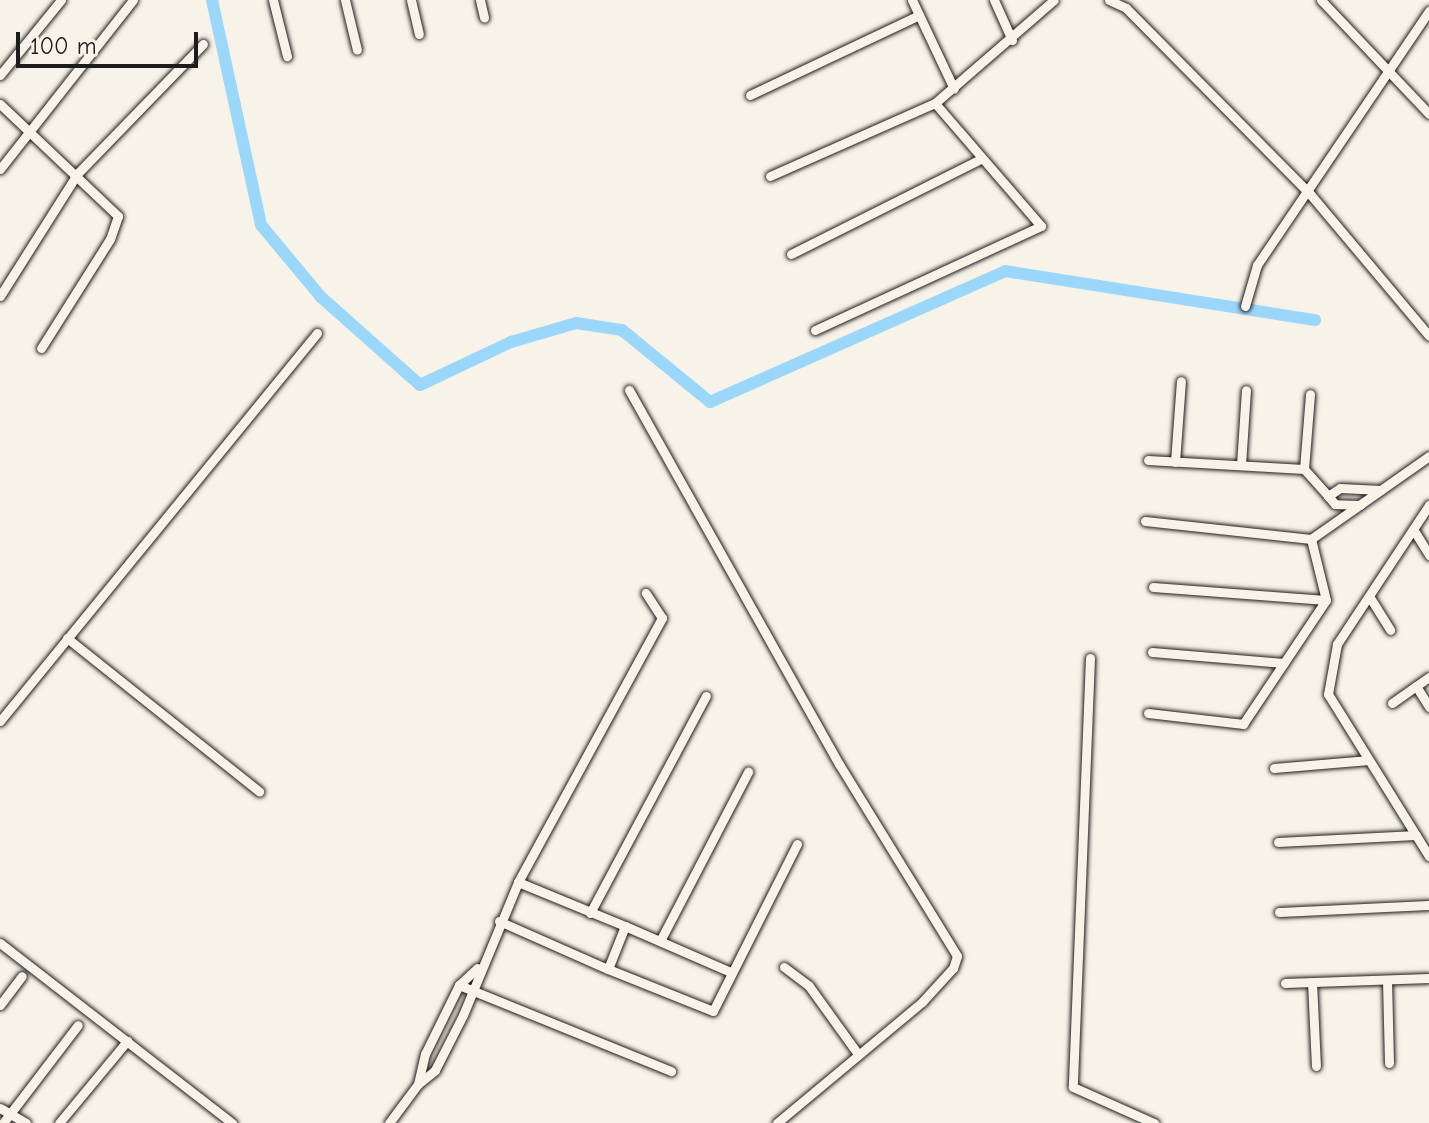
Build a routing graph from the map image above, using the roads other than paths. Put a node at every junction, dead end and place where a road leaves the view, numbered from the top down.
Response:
1 (61, 0) edge
2 (133, 0) edge
3 (273, 0) edge
4 (345, 0) edge
5 (411, 0) edge
6 (480, 0) edge
7 (912, 0) edge
8 (994, 0) edge
9 (1054, 0) edge
10 (1109, 0) edge
11 (1321, 0) edge
12 (1429, 11) edge
13 (919, 15) junction
14 (484, 18) dead end
15 (419, 34) dead end
16 (1012, 40) junction
17 (203, 44) dead end
18 (357, 50) dead end
19 (287, 56) dead end
20 (1388, 71) junction
21 (0, 75) edge
22 (954, 89) junction
23 (750, 95) dead end
24 (935, 103) junction
25 (0, 104) edge
26 (1429, 114) edge
27 (26, 129) junction
28 (981, 159) junction
29 (0, 169) edge
30 (77, 174) junction
31 (770, 176) dead end
32 (1310, 194) junction
33 (791, 254) dead end
34 (0, 296) edge
35 (1245, 306) dead end
36 (815, 330) dead end
37 (317, 333) dead end
38 (1429, 336) edge
39 (41, 348) dead end
40 (1181, 381) dead end
41 (629, 390) dead end
42 (1246, 390) dead end
43 (1310, 394) dead end
44 (1429, 456) edge
45 (1148, 460) dead end
46 (1175, 462) junction
47 (1241, 465) junction
48 (1304, 469) junction
49 (1381, 490) junction
50 (1328, 496) junction
51 (1360, 505) junction
52 (1429, 505) edge
53 (1145, 521) dead end
54 (1413, 529) junction
55 (1311, 539) junction
56 (1429, 555) edge
57 (1153, 587) dead end
58 (646, 593) dead end
59 (1369, 596) junction
60 (1326, 600) junction
61 (1390, 630) dead end
62 (67, 638) junction
63 (1152, 652) dead end
64 (1090, 658) dead end
65 (1284, 663) junction
66 (1429, 677) edge
67 (1416, 686) junction
68 (706, 696) dead end
69 (1392, 703) dead end
70 (1429, 707) edge
71 (1148, 713) dead end
72 (0, 721) edge
73 (1369, 760) junction
74 (1274, 768) dead end
75 (748, 772) dead end
76 (259, 791) dead end
77 (1416, 835) junction
78 (1278, 842) dead end
79 (797, 844) dead end
80 (1429, 856) edge
81 (518, 882) junction
82 (1429, 905) edge
83 (1279, 912) dead end
84 (590, 913) junction
85 (499, 921) junction
86 (625, 926) junction
87 (660, 941) junction
88 (0, 943) edge
89 (784, 967) dead end
90 (477, 968) junction
91 (608, 969) junction
92 (731, 972) junction
93 (22, 976) dead end
94 (1429, 978) edge
95 (1387, 980) junction
96 (1312, 982) junction
97 (1285, 983) dead end
98 (459, 985) junction
99 (474, 992) junction
100 (0, 1005) edge
101 (78, 1025) dead end
102 (127, 1041) junction
103 (858, 1054) junction
104 (1389, 1063) dead end
105 (1316, 1066) dead end
106 (671, 1071) dead end
107 (418, 1084) junction
108 (0, 1108) edge
109 (11, 1112) junction
110 (3, 1123) edge
111 (26, 1123) edge
112 (59, 1123) edge
113 (232, 1123) edge
114 (389, 1123) edge
115 (777, 1123) edge
116 (1154, 1123) edge

1 - 21 street
2 - 27 street
3 - 19 street
4 - 18 street
5 - 15 street
6 - 14 street
7 - 13 street
8 - 16 street
9 - 16 street
10 - 32 street
11 - 20 street
12 - 20 street
13 - 22 street
13 - 23 street
16 - 22 street
17 - 30 street
20 - 26 street
20 - 32 street
22 - 24 street
24 - 28 street
24 - 31 street
25 - 27 street
27 - 29 street
27 - 30 street
28 - 33 street
28 - 36 street
30 - 34 street
30 - 39 street
32 - 35 street
32 - 38 street
37 - 62 street
40 - 46 street
41 - 103 street
42 - 47 street
43 - 48 street
44 - 49 street
45 - 46 street
46 - 47 street
47 - 48 street
48 - 50 street
49 - 50 street
49 - 51 street
50 - 51 street
51 - 55 street
52 - 54 street
53 - 55 street
54 - 56 street
54 - 59 street
55 - 60 street
57 - 60 street
58 - 81 street
59 - 61 street
59 - 73 street
60 - 65 street
62 - 72 street
62 - 76 street
63 - 65 street
64 - 116 street
65 - 71 street
66 - 67 street
67 - 69 street
67 - 70 street
68 - 84 street
73 - 74 street
73 - 77 street
75 - 87 street
77 - 78 street
77 - 80 street
79 - 92 street
81 - 84 street
81 - 85 street
82 - 83 street
84 - 86 street
85 - 90 street
85 - 91 street
86 - 87 street
86 - 91 street
87 - 92 street
88 - 102 street
89 - 103 street
90 - 98 street
90 - 99 street
91 - 92 street
93 - 100 street
94 - 95 street
95 - 96 street
95 - 104 street
96 - 97 street
96 - 105 street
98 - 99 street
98 - 107 street
99 - 106 street
99 - 107 street
101 - 109 street
102 - 112 street
102 - 113 street
103 - 115 street
107 - 114 street
108 - 109 street
109 - 110 street
109 - 111 street

